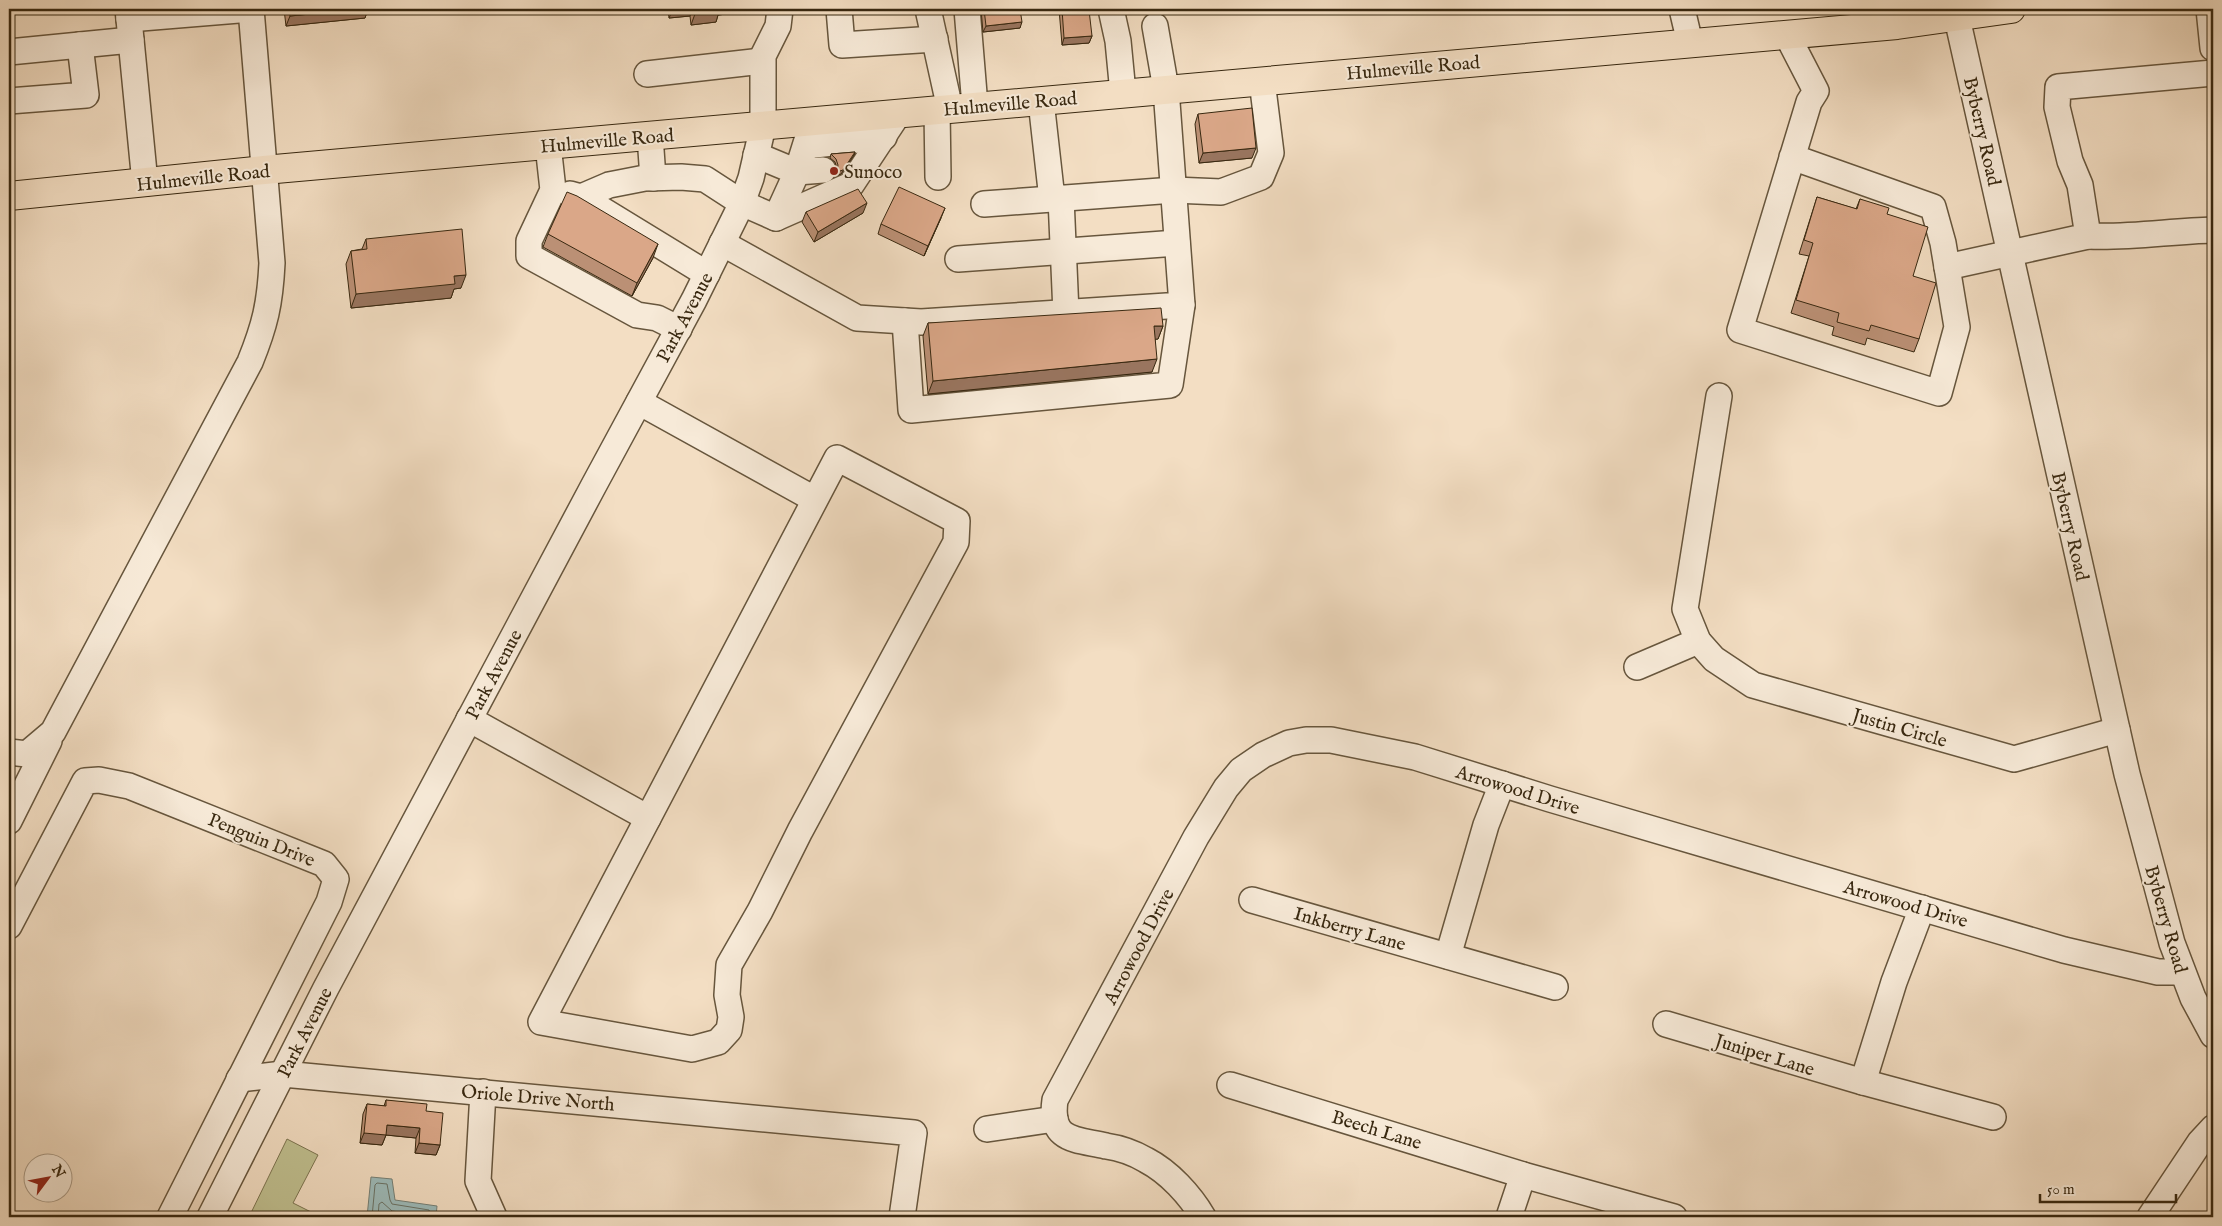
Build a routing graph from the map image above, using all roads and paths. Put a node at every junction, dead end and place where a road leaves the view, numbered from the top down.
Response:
1 (251, 9) edge
2 (780, 9) edge
3 (839, 9) edge
4 (928, 9) edge
5 (966, 9) edge
6 (1111, 9) edge
7 (1682, 9) edge
8 (2011, 9) edge
9 (2209, 9) edge
10 (1956, 12) edge
11 (129, 23) edge
12 (1155, 26) dead end
13 (1788, 35) junction
14 (935, 39) junction
15 (1690, 43) junction
16 (80, 45) junction
17 (2213, 48) edge
18 (9, 52) edge
19 (762, 61) junction
20 (2213, 73) edge
21 (647, 74) dead end
22 (1262, 81) junction
23 (1166, 89) junction
24 (1123, 93) junction
25 (1041, 100) junction
26 (9, 101) edge
27 (954, 108) junction
28 (898, 114) junction
29 (763, 126) junction
30 (810, 134) junction
31 (650, 136) junction
32 (884, 137) junction
33 (548, 145) junction
34 (756, 155) junction
35 (1792, 157) junction
36 (264, 170) junction
37 (823, 170) dead end
38 (797, 172) junction
39 (938, 177) dead end
40 (653, 178) junction
41 (145, 183) junction
42 (553, 190) junction
43 (1174, 190) junction
44 (9, 196) edge
45 (581, 197) junction
46 (1056, 199) junction
47 (742, 203) junction
48 (984, 204) dead end
49 (776, 218) junction
50 (2213, 230) edge
51 (2088, 236) junction
52 (1178, 243) junction
53 (722, 244) junction
54 (1063, 251) junction
55 (2010, 252) junction
56 (958, 259) dead end
57 (1947, 267) junction
58 (707, 274) junction
59 (1182, 306) junction
60 (1066, 313) junction
61 (905, 321) junction
62 (679, 329) junction
63 (1719, 396) dead end
64 (639, 402) junction
65 (814, 499) junction
66 (1698, 641) junction
67 (1636, 667) dead end
68 (469, 719) junction
69 (2117, 730) junction
70 (53, 732) junction
71 (9, 752) edge
72 (1502, 784) junction
73 (648, 818) junction
74 (9, 821) edge
75 (1252, 900) dead end
76 (1922, 908) junction
77 (9, 926) edge
78 (1448, 956) junction
79 (2182, 972) junction
80 (1555, 987) dead end
81 (1666, 1024) dead end
82 (2213, 1035) edge
83 (282, 1074) junction
84 (239, 1078) junction
85 (1863, 1082) junction
86 (1230, 1085) dead end
87 (483, 1092) junction
88 (1993, 1117) dead end
89 (1054, 1119) junction
90 (2213, 1128) edge
91 (987, 1129) dead end
92 (1523, 1174) junction
93 (170, 1217) edge
94 (210, 1217) edge
95 (494, 1217) edge
96 (902, 1217) edge
97 (1203, 1217) edge
98 (1509, 1217) edge
99 (1674, 1217) edge
100 (2150, 1217) edge

1 - 11 street
1 - 36 street
2 - 19 street
3 - 14 street
4 - 14 street
5 - 27 street
6 - 24 street
7 - 15 street
8 - 10 main road, Hulmeville Road
9 - 17 street
10 - 13 main road, Hulmeville Road
10 - 55 street, Byberry Road
11 - 16 street
11 - 41 street
12 - 23 street
13 - 15 main road, Hulmeville Road
13 - 35 street
14 - 27 street
15 - 22 main road, Hulmeville Road
16 - 18 street
16 - 26 street
19 - 21 street
19 - 29 street, Park Avenue
20 - 51 street
22 - 23 main road, Hulmeville Road
22 - 43 street
23 - 24 main road, Hulmeville Road
23 - 43 street
24 - 25 main road, Hulmeville Road
25 - 27 main road, Hulmeville Road
25 - 46 street
27 - 28 main road, Hulmeville Road
27 - 39 street
28 - 30 main road, Hulmeville Road
28 - 32 street
29 - 30 main road, Hulmeville Road
29 - 31 main road, Hulmeville Road
29 - 34 street, Park Avenue
30 - 32 street
30 - 38 street
31 - 33 main road, Hulmeville Road
31 - 40 street
32 - 49 street
33 - 36 main road, Hulmeville Road
33 - 42 street
34 - 38 street
34 - 47 street, Park Avenue
35 - 57 street
35 - 57 street
36 - 41 main road, Hulmeville Road
36 - 70 street
37 - 38 street
38 - 49 street
40 - 45 street
40 - 47 street
41 - 44 main road, Hulmeville Road
42 - 45 street
42 - 62 street
43 - 46 street
43 - 52 street
45 - 58 street
46 - 48 street
46 - 54 street
47 - 49 street
47 - 53 street, Park Avenue
50 - 51 street
51 - 55 street
52 - 54 street
52 - 59 street
53 - 58 street, Park Avenue
53 - 61 street
54 - 56 street
54 - 60 street
55 - 57 street
55 - 69 street, Byberry Road
58 - 62 street, Park Avenue
59 - 60 street
59 - 61 street
60 - 61 street
62 - 64 street, Park Avenue
63 - 66 street, Justin Circle
64 - 65 street
64 - 68 street, Park Avenue
65 - 73 street
65 - 73 street
66 - 67 street
66 - 69 street, Justin Circle
68 - 73 street
68 - 83 street, Park Avenue
69 - 79 street, Byberry Road
70 - 71 street
70 - 74 street
72 - 76 street, Arrowood Drive
72 - 78 street
72 - 89 street, Arrowood Drive
75 - 78 street, Inkberry Lane
76 - 79 street, Arrowood Drive
76 - 85 street
77 - 84 street, Penguin Drive
78 - 80 street, Inkberry Lane
79 - 82 street, Byberry Road
81 - 85 street, Juniper Lane
83 - 84 street
83 - 87 street, Oriole Drive North
83 - 94 street, Park Avenue
84 - 93 street
85 - 88 street, Juniper Lane
86 - 92 street, Beech Lane
87 - 95 street
87 - 96 street, Oriole Drive North
89 - 91 street
89 - 97 street
90 - 100 street
92 - 98 street
92 - 99 street, Beech Lane

